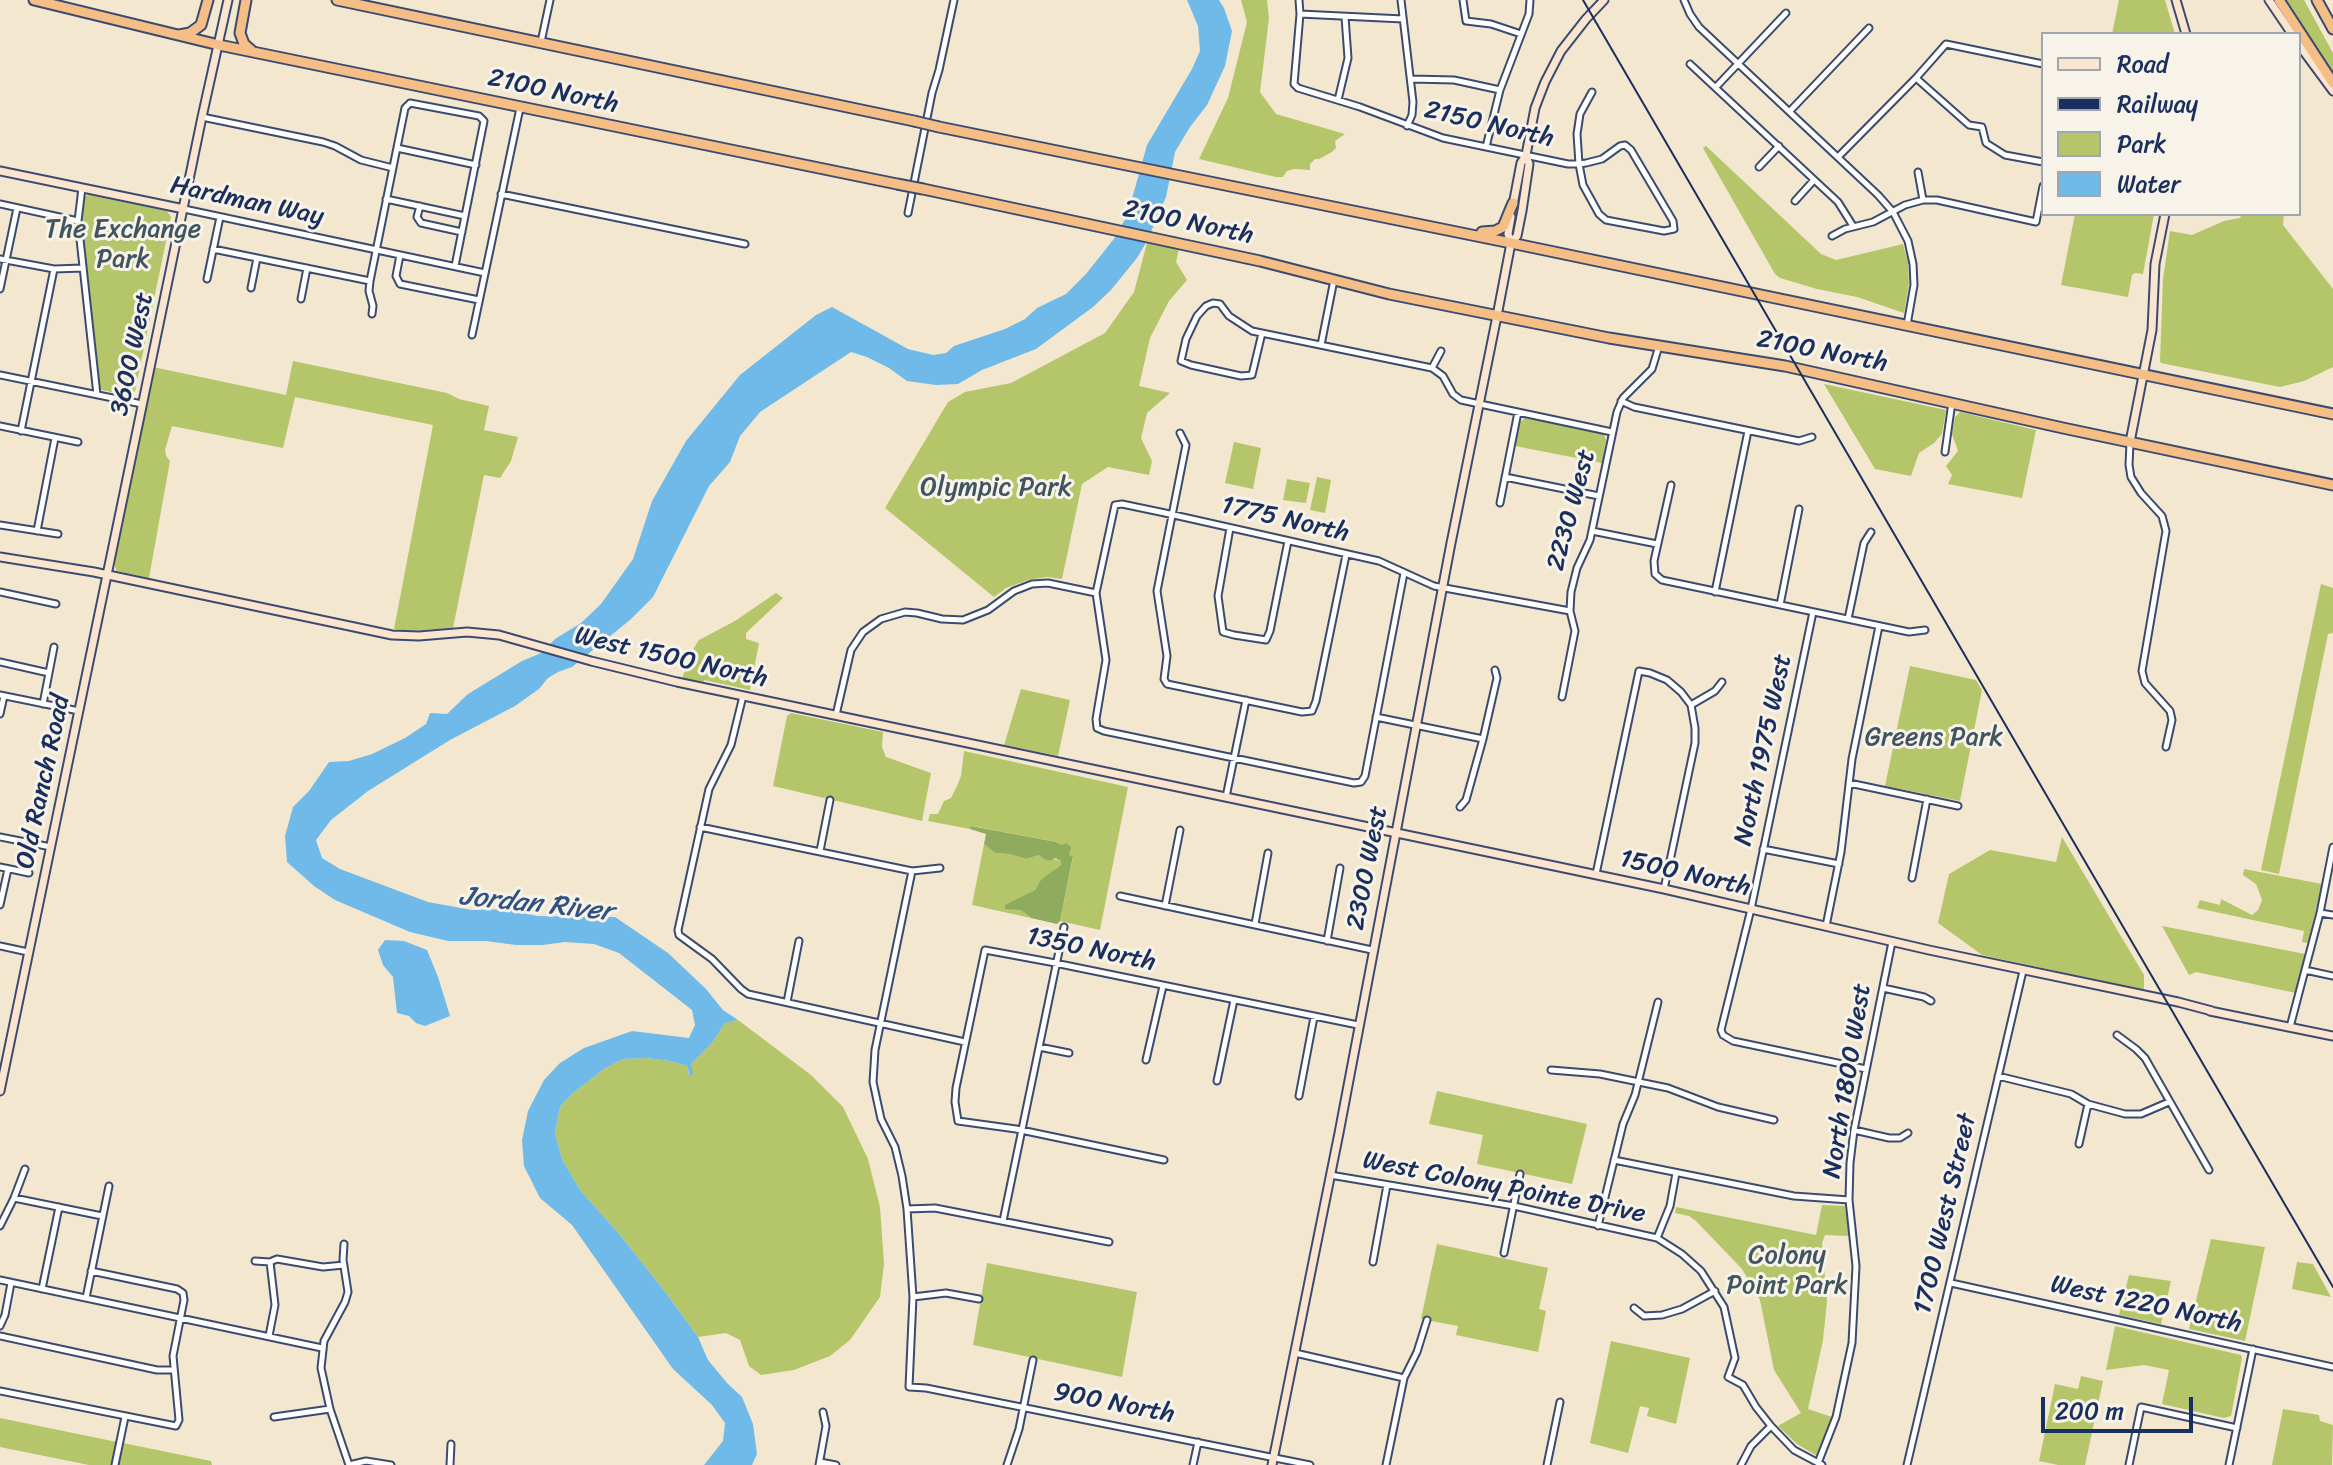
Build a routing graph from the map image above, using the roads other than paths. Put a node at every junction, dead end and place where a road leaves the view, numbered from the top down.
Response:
1 (34, 0) edge
2 (208, 0) edge
3 (228, 0) edge
4 (246, 0) edge
5 (337, 0) edge
6 (550, 0) edge
7 (954, 0) edge
8 (1299, 0) edge
9 (1401, 0) edge
10 (1463, 0) edge
11 (1530, 0) edge
12 (1604, 0) edge
13 (1684, 0) edge
14 (2176, 0) edge
15 (2269, 0) edge
16 (2279, 0) edge
17 (2317, 0) edge
18 (1786, 13) dead end
19 (1300, 14) junction
20 (1345, 17) junction
21 (1403, 19) junction
22 (1869, 28) dead end
23 (2333, 29) edge
24 (2185, 32) edge
25 (2291, 32) edge
26 (2300, 32) edge
27 (1521, 34) junction
28 (2301, 34) edge
29 (175, 35) junction
30 (541, 42) junction
31 (219, 45) junction
32 (2301, 48) edge
33 (256, 53) junction
34 (1738, 63) junction
35 (1690, 64) dead end
36 (2041, 64) edge
37 (1916, 78) junction
38 (1411, 79) junction
39 (2333, 83) edge
40 (1716, 87) junction
41 (1500, 90) junction
42 (2333, 91) edge
43 (1592, 92) dead end
44 (1338, 100) junction
45 (520, 108) junction
46 (1790, 111) junction
47 (202, 117) junction
48 (1407, 126) junction
49 (1779, 146) junction
50 (1486, 147) junction
51 (397, 148) junction
52 (1526, 155) junction
53 (1838, 157) junction
54 (2041, 162) edge
55 (1579, 164) junction
56 (476, 165) junction
57 (1759, 167) dead end
58 (393, 168) junction
59 (0, 171) edge
60 (1918, 172) dead end
61 (1814, 180) junction
62 (82, 188) junction
63 (501, 194) junction
64 (2041, 196) edge
65 (386, 199) junction
66 (1923, 200) junction
67 (1795, 201) dead end
68 (1513, 203) junction
69 (0, 204) edge
70 (420, 206) junction
71 (17, 208) junction
72 (184, 209) junction
73 (1893, 212) junction
74 (908, 213) dead end
75 (465, 216) junction
76 (2165, 216) edge
77 (220, 217) junction
78 (78, 221) junction
79 (1853, 226) junction
80 (1436, 227) junction
81 (462, 232) junction
82 (1832, 236) dead end
83 (1511, 243) junction
84 (745, 244) dead end
85 (213, 249) junction
86 (376, 250) junction
87 (400, 255) junction
88 (257, 258) junction
89 (3, 259) edge
90 (455, 266) junction
91 (83, 268) junction
92 (307, 268) junction
93 (54, 269) junction
94 (485, 273) junction
95 (207, 279) dead end
96 (1334, 280) junction
97 (370, 281) junction
98 (251, 288) dead end
99 (0, 289) edge
100 (301, 299) dead end
101 (479, 300) junction
102 (372, 314) dead end
103 (1497, 316) junction
104 (1907, 326) junction
105 (1262, 333) junction
106 (472, 335) dead end
107 (1321, 345) junction
108 (1659, 345) junction
109 (1441, 351) dead end
110 (1432, 368) junction
111 (0, 375) edge
112 (2143, 375) junction
113 (31, 381) junction
114 (97, 395) junction
115 (1621, 401) junction
116 (1952, 402) junction
117 (1479, 403) junction
118 (142, 404) junction
119 (1518, 412) junction
120 (2333, 414) edge
121 (0, 426) edge
122 (21, 431) junction
123 (1748, 431) junction
124 (1612, 432) junction
125 (1180, 433) dead end
126 (1812, 437) dead end
127 (55, 438) junction
128 (78, 442) dead end
129 (2130, 442) junction
130 (1945, 452) dead end
131 (1505, 477) junction
132 (1671, 485) dead end
133 (2333, 488) edge
134 (1599, 496) junction
135 (1500, 503) dead end
136 (1799, 509) dead end
137 (1172, 515) junction
138 (0, 525) edge
139 (1230, 528) junction
140 (37, 531) junction
141 (1592, 531) junction
142 (1871, 532) dead end
143 (58, 534) dead end
144 (1288, 541) junction
145 (1657, 544) junction
146 (1346, 555) junction
147 (0, 557) edge
148 (1404, 573) junction
149 (107, 575) junction
150 (1443, 588) junction
151 (0, 592) edge
152 (1715, 592) junction
153 (1096, 593) junction
154 (56, 604) dead end
155 (1780, 605) junction
156 (1570, 611) junction
157 (1813, 612) junction
158 (1848, 619) junction
159 (1879, 626) junction
160 (1925, 630) dead end
161 (54, 647) dead end
162 (0, 662) edge
163 (1495, 670) dead end
164 (49, 673) junction
165 (1722, 682) dead end
166 (2, 696) edge
167 (743, 696) junction
168 (1562, 697) dead end
169 (1246, 700) junction
170 (43, 704) junction
171 (1691, 705) junction
172 (79, 711) junction
173 (0, 714) edge
174 (835, 716) junction
175 (1376, 717) junction
176 (1417, 725) junction
177 (1483, 739) junction
178 (2166, 747) dead end
179 (1234, 758) junction
180 (1849, 783) junction
181 (1226, 797) junction
182 (1927, 799) junction
183 (830, 800) dead end
184 (1958, 806) dead end
185 (1460, 807) dead end
186 (700, 827) junction
187 (1180, 830) dead end
188 (1395, 833) junction
189 (0, 837) edge
190 (51, 847) junction
191 (1763, 849) junction
192 (820, 851) junction
193 (2333, 851) edge
194 (1268, 853) dead end
195 (1839, 864) junction
196 (0, 867) edge
197 (940, 868) dead end
198 (1340, 868) dead end
199 (8, 869) junction
200 (912, 871) junction
201 (29, 873) dead end
202 (1596, 874) junction
203 (1912, 878) dead end
204 (1664, 889) junction
205 (1120, 896) dead end
206 (0, 905) edge
207 (1165, 906) junction
208 (1751, 909) junction
209 (2320, 913) junction
210 (2333, 915) edge
211 (1255, 924) junction
212 (1826, 926) junction
213 (1064, 927) dead end
214 (799, 941) dead end
215 (1327, 941) junction
216 (1892, 941) junction
217 (0, 946) edge
218 (1372, 950) junction
219 (29, 952) junction
220 (1057, 963) junction
221 (2305, 970) junction
222 (2023, 971) junction
223 (2333, 976) edge
224 (1163, 986) junction
225 (1883, 988) junction
226 (1234, 1000) junction
227 (1931, 1001) dead end
228 (787, 1002) junction
229 (1658, 1002) dead end
230 (1314, 1017) junction
231 (880, 1024) junction
232 (1358, 1025) junction
233 (2290, 1027) junction
234 (2117, 1035) dead end
235 (2333, 1036) edge
236 (965, 1042) junction
237 (1039, 1047) junction
238 (1069, 1053) dead end
239 (1146, 1060) dead end
240 (1866, 1069) junction
241 (1551, 1070) dead end
242 (1998, 1076) junction
243 (1217, 1081) dead end
244 (1639, 1082) junction
245 (0, 1091) edge
246 (1299, 1096) dead end
247 (2169, 1102) junction
248 (2088, 1104) junction
249 (1774, 1120) dead end
250 (1022, 1130) junction
251 (1854, 1130) junction
252 (1908, 1133) dead end
253 (2079, 1144) dead end
254 (1164, 1160) dead end
255 (1614, 1160) junction
256 (25, 1169) dead end
257 (2209, 1170) dead end
258 (1676, 1173) junction
259 (1520, 1174) dead end
260 (1330, 1175) junction
261 (1387, 1185) junction
262 (109, 1186) dead end
263 (14, 1198) junction
264 (1849, 1200) junction
265 (1514, 1206) junction
266 (59, 1207) junction
267 (907, 1209) junction
268 (102, 1216) junction
269 (1003, 1221) junction
270 (0, 1226) edge
271 (1598, 1226) junction
272 (1657, 1238) junction
273 (1109, 1242) dead end
274 (344, 1244) dead end
275 (1504, 1253) dead end
276 (255, 1261) dead end
277 (270, 1262) junction
278 (1373, 1262) dead end
279 (344, 1265) junction
280 (91, 1271) junction
281 (0, 1280) edge
282 (11, 1283) junction
283 (1951, 1283) junction
284 (42, 1289) junction
285 (1715, 1291) junction
286 (913, 1297) junction
287 (86, 1298) junction
288 (979, 1299) dead end
289 (1634, 1308) dead end
290 (180, 1318) junction
291 (1427, 1320) dead end
292 (0, 1326) edge
293 (0, 1336) edge
294 (269, 1336) junction
295 (322, 1348) junction
296 (2253, 1349) junction
297 (1295, 1353) junction
298 (1033, 1360) dead end
299 (2333, 1367) edge
300 (173, 1370) junction
301 (1404, 1378) junction
302 (0, 1391) edge
303 (1560, 1402) dead end
304 (1023, 1407) junction
305 (330, 1409) junction
306 (823, 1412) dead end
307 (125, 1417) junction
308 (274, 1417) dead end
309 (1771, 1426) junction
310 (2237, 1428) junction
311 (1198, 1442) junction
312 (451, 1444) dead end
313 (1273, 1461) edge
314 (819, 1463) edge
315 (1820, 1464) edge
316 (115, 1465) edge
317 (349, 1465) edge
318 (391, 1465) edge
319 (450, 1465) edge
320 (836, 1465) edge
321 (1007, 1465) edge
322 (1193, 1465) edge
323 (1310, 1465) edge
324 (1386, 1465) edge
325 (1547, 1465) edge
326 (1741, 1465) edge
327 (1907, 1465) edge
328 (2129, 1465) edge
329 (2229, 1465) edge

1 - 29 highway, 2100 North
2 - 29 highway
3 - 31 street, 3600 West
4 - 33 highway
5 - 30 highway, 2100 North
6 - 30 street
7 - 74 street
8 - 19 street
9 - 21 street
10 - 27 street
11 - 27 street
12 - 52 street
13 - 34 street
14 - 24 street
15 - 25 street
16 - 26 highway
17 - 23 highway
18 - 34 street
19 - 20 street
19 - 44 street, 2150 North
20 - 21 street
20 - 44 street
21 - 38 street
22 - 46 street
27 - 41 street
28 - 39 highway
29 - 31 highway, 2100 North
30 - 80 highway, 2100 North, bridge
31 - 33 highway, 2100 North
31 - 47 street, 3600 West
32 - 42 street
33 - 45 highway, 2100 North
34 - 40 street
34 - 46 street
35 - 40 street
36 - 37 street
37 - 53 street
37 - 54 street
38 - 41 street
38 - 48 street
40 - 49 street
41 - 50 street
43 - 55 street
44 - 48 street, 2150 North
45 - 63 street
45 - 96 highway, 2100 North, bridge
46 - 53 street
47 - 58 street
47 - 72 street, 3600 West
48 - 50 street, 2150 North
49 - 57 street
49 - 61 street
50 - 52 street, 2150 North
51 - 56 street
51 - 56 street
51 - 58 street
52 - 55 street, 2150 North
52 - 68 street
52 - 83 street
53 - 73 street
55 - 55 street, 2150 North
56 - 75 street
58 - 65 street
59 - 62 street, Hardman Way
60 - 66 street
61 - 67 street
61 - 79 street
62 - 72 street, Hardman Way
62 - 78 street
63 - 84 street
63 - 94 street
64 - 66 street
65 - 70 street
65 - 86 street
66 - 73 street
68 - 80 highway
68 - 83 street
69 - 71 street
70 - 75 street
70 - 81 street
71 - 78 street
71 - 89 street
72 - 77 street, Hardman Way
72 - 118 street, 3600 West
73 - 79 street
73 - 104 street
75 - 81 street
76 - 112 street
77 - 85 street
77 - 86 street, Hardman Way
78 - 91 street
79 - 82 street
80 - 83 highway, 2100 North
81 - 90 street
83 - 103 street, 2300 West
83 - 104 highway, 2100 North
85 - 88 street
85 - 95 street
86 - 87 street, Hardman Way
86 - 97 street
87 - 90 street, Hardman Way
87 - 101 street
88 - 92 street
88 - 98 street
89 - 93 street
89 - 99 street
90 - 94 street, Hardman Way
91 - 93 street
91 - 114 street
92 - 97 street
92 - 100 street
93 - 113 street
94 - 101 street
96 - 103 highway, 2100 North
96 - 107 street
97 - 102 street
101 - 106 street
103 - 108 highway, 2100 North
103 - 117 street, 2300 West
104 - 112 highway, 2100 North
105 - 105 street
105 - 107 street
107 - 110 street
108 - 115 street, 2230 West
108 - 116 highway, 2100 North
109 - 110 street
110 - 117 street
111 - 113 street
112 - 120 highway, 2100 North
112 - 129 street
113 - 114 street
113 - 122 street
114 - 118 street
115 - 123 street
115 - 124 street, 2230 West
116 - 129 highway, 2100 North
116 - 130 street
117 - 119 street
117 - 150 street, 2300 West
118 - 149 street, 3600 West
119 - 124 street
119 - 131 street
121 - 122 street
122 - 127 street
123 - 126 street
123 - 152 street
124 - 134 street, 2230 West
125 - 137 street
127 - 128 street
127 - 140 street
129 - 133 highway, 2100 North
129 - 178 street
131 - 134 street
131 - 135 street
132 - 145 street
134 - 141 street, 2230 West
136 - 155 street
137 - 139 street, 1775 North
137 - 153 street, 1775 North
137 - 169 street
138 - 140 street
139 - 144 street, 1775 North
139 - 144 street
140 - 143 street
141 - 145 street
141 - 156 street, 2230 West
142 - 158 street
144 - 146 street, 1775 North
145 - 152 street
146 - 148 street, 1775 North
146 - 169 street
147 - 149 street
148 - 150 street, 1775 North
148 - 175 street
149 - 167 street, West 1500 North
149 - 172 street, Old Ranch Road
150 - 156 street, 1775 North
150 - 176 street, 2300 West
151 - 154 street
152 - 155 street
153 - 174 street
153 - 179 street
155 - 157 street
156 - 168 street, 2230 West
157 - 158 street
157 - 191 street, North 1975 West
158 - 159 street
159 - 160 street
159 - 180 street
161 - 164 street
162 - 164 street
163 - 177 street
164 - 170 street
165 - 171 street
166 - 170 street
166 - 173 street
167 - 174 street, West 1500 North
167 - 186 street
169 - 179 street
170 - 172 street
171 - 202 street
171 - 204 street
172 - 190 street, Old Ranch Road
174 - 181 street, West 1500 North
175 - 176 street
175 - 179 street
176 - 177 street
176 - 188 street, 2300 West
177 - 185 street
179 - 181 street
180 - 182 street
180 - 195 street
181 - 188 street, 1500 North
182 - 184 street
182 - 203 street
183 - 192 street
186 - 192 street
186 - 228 street
187 - 207 street
188 - 202 street, 1500 North
188 - 218 street, 2300 West
189 - 190 street
190 - 219 street, Old Ranch Road
191 - 195 street
191 - 208 street, North 1975 West
192 - 200 street
193 - 209 street
194 - 211 street
195 - 212 street
196 - 199 street
197 - 200 street
198 - 215 street
199 - 201 street
199 - 206 street
200 - 231 street
202 - 204 street, 1500 North
204 - 208 street, 1500 North
205 - 207 street
207 - 211 street
208 - 212 street, 1500 North
208 - 240 street, North 1975 West
209 - 210 street
209 - 221 street
211 - 215 street
212 - 216 street, 1500 North
213 - 220 street
214 - 228 street
215 - 218 street
216 - 222 street, 1500 North
216 - 225 street, North 1800 West
217 - 219 street
218 - 232 street, 2300 West
219 - 245 street, Old Ranch Road
220 - 224 street, 1350 North
220 - 236 street, 1350 North
220 - 237 street
221 - 223 street
221 - 233 street
222 - 233 street, 1500 North
222 - 242 street, 1700 West Street
224 - 226 street, 1350 North
224 - 239 street
225 - 227 street
225 - 240 street, North 1800 West
226 - 230 street, 1350 North
226 - 243 street
228 - 231 street
229 - 244 street
230 - 232 street, 1350 North
230 - 246 street
231 - 236 street
231 - 267 street
232 - 260 street, 2300 West
233 - 235 street, 1500 North
234 - 247 street
236 - 250 street, 1350 North
237 - 238 street
237 - 250 street
240 - 251 street, North 1800 West
241 - 244 street
242 - 248 street
242 - 283 street, 1700 West Street
244 - 249 street
244 - 255 street
247 - 248 street
247 - 257 street
248 - 253 street
250 - 254 street
250 - 269 street
251 - 252 street
251 - 264 street, North 1800 West
255 - 258 street
255 - 271 street
256 - 263 street
258 - 264 street
258 - 272 street
259 - 265 street
260 - 261 street, West Colony Pointe Drive
260 - 297 street, 2300 West
261 - 265 street, West Colony Pointe Drive
261 - 278 street
262 - 268 street
263 - 266 street
263 - 270 street
264 - 315 street, North 1800 West
265 - 271 street, West Colony Pointe Drive
265 - 275 street
266 - 268 street
266 - 284 street
267 - 269 street
267 - 286 street
268 - 280 street
269 - 273 street
271 - 272 street, West Colony Pointe Drive
272 - 285 street, West Colony Pointe Drive
274 - 279 street
276 - 277 street
277 - 279 street
277 - 294 street
279 - 295 street
280 - 287 street
280 - 290 street
281 - 282 street
282 - 284 street
282 - 292 street
283 - 296 street, West 1220 North
283 - 327 street, 1700 West Street
284 - 287 street
285 - 289 street
285 - 309 street, West Colony Pointe Drive
286 - 288 street
286 - 304 street, 900 North
287 - 290 street
290 - 294 street
290 - 300 street
291 - 301 street
293 - 300 street
294 - 295 street
295 - 305 street
296 - 299 street, West 1220 North
296 - 310 street
297 - 301 street
297 - 313 street, 2300 West
298 - 304 street
300 - 307 street
301 - 324 street
302 - 307 street
303 - 325 street
304 - 311 street, 900 North
304 - 321 street
305 - 308 street
305 - 317 street
306 - 314 street
307 - 316 street
309 - 315 street, West Colony Pointe Drive
309 - 326 street
310 - 328 street
310 - 329 street
311 - 313 street, 900 North
311 - 322 street
312 - 319 street
313 - 323 street, 900 North
314 - 320 street
317 - 318 street

